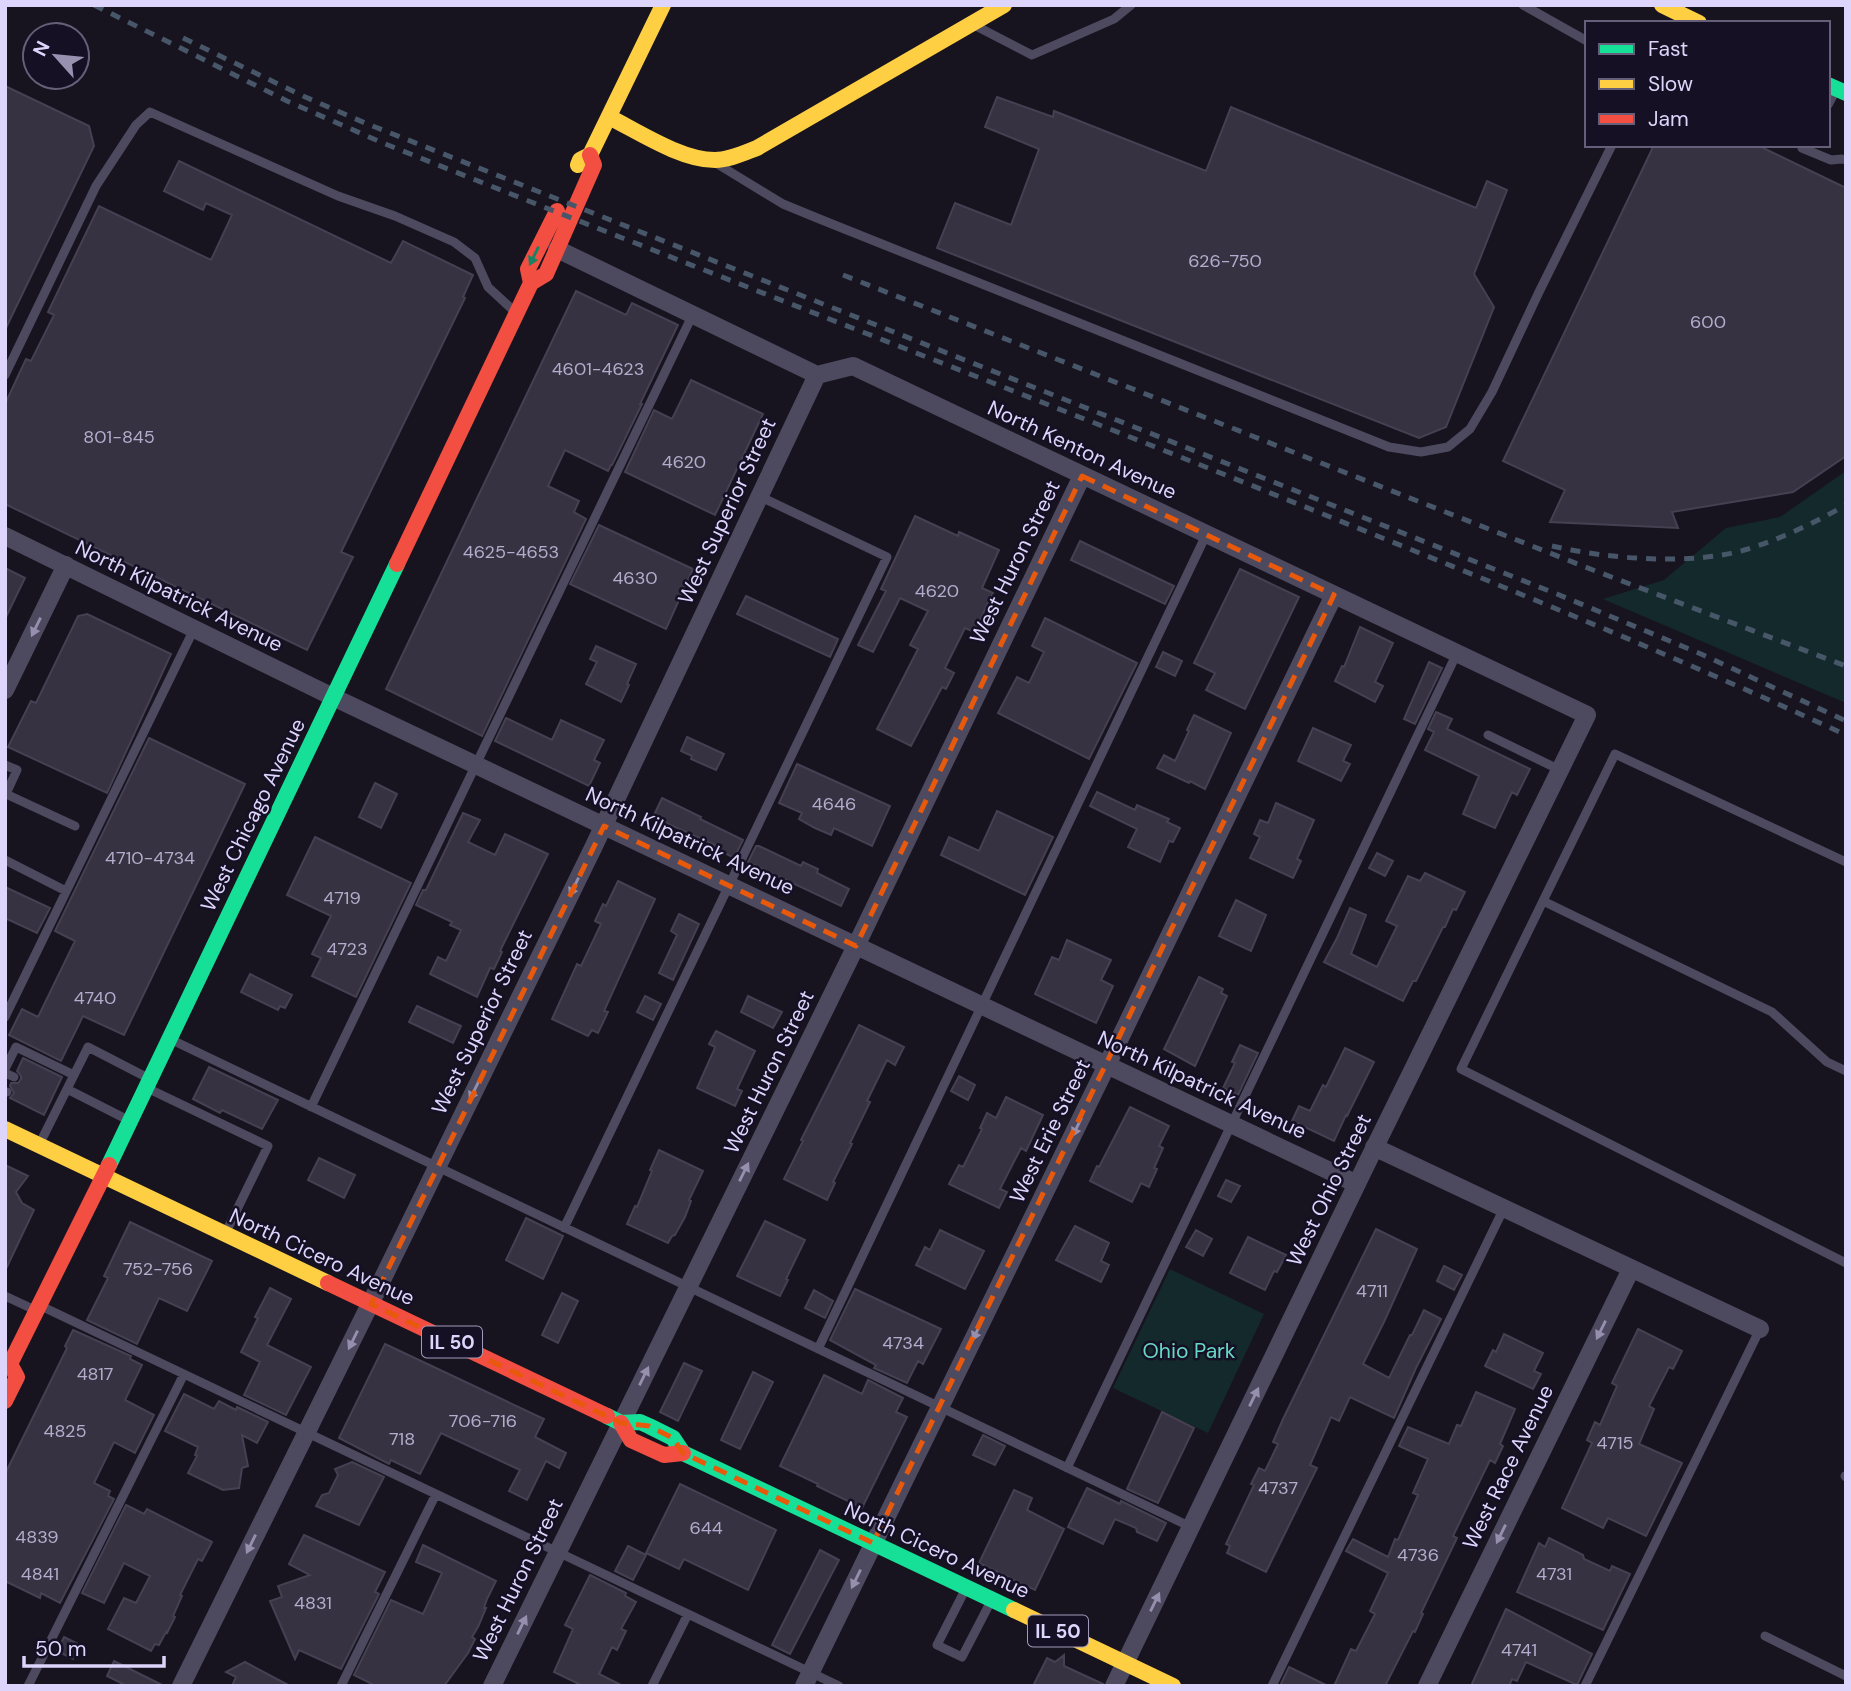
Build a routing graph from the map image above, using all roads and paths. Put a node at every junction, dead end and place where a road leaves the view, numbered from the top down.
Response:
1 (663, 5) edge
2 (1003, 5) edge
3 (1131, 5) edge
4 (1523, 5) edge
5 (1662, 5) edge
6 (1678, 18) edge
7 (971, 24) junction
8 (1585, 40) edge
9 (608, 117) junction
10 (1611, 147) edge
11 (1803, 147) edge
12 (590, 155) junction
13 (711, 160) junction
14 (1846, 160) edge
15 (557, 249) junction
16 (531, 283) junction
17 (517, 313) junction
18 (694, 314) junction
19 (5, 375) edge
20 (817, 375) junction
21 (1082, 476) junction
22 (759, 496) junction
23 (1206, 535) junction
24 (5, 536) edge
25 (66, 565) junction
26 (1334, 595) junction
27 (194, 628) junction
28 (1457, 653) junction
29 (5, 690) edge
30 (333, 697) junction
31 (1587, 715) joint
32 (1488, 736) dead end
33 (5, 765) edge
34 (476, 765) junction
35 (1560, 770) junction
36 (75, 826) dead end
37 (604, 826) junction
38 (5, 860) edge
39 (1846, 862) edge
40 (729, 885) junction
41 (66, 891) junction
42 (1543, 901) junction
43 (856, 946) junction
44 (982, 1006) junction
45 (5, 1017) edge
46 (169, 1039) junction
47 (1107, 1065) junction
48 (1846, 1071) edge
49 (8, 1073) edge
50 (74, 1075) junction
51 (148, 1083) junction
52 (67, 1090) junction
53 (311, 1107) junction
54 (130, 1121) junction
55 (1232, 1125) junction
56 (5, 1129) edge
57 (39, 1146) junction
58 (1374, 1147) junction
59 (437, 1167) junction
60 (103, 1177) junction
61 (1357, 1184) junction
62 (1504, 1209) junction
63 (564, 1228) junction
64 (225, 1234) junction
65 (1846, 1263) edge
66 (1631, 1269) junction
67 (688, 1287) junction
68 (5, 1296) edge
69 (370, 1304) junction
70 (38, 1308) junction
71 (1760, 1329) joint
72 (818, 1349) junction
73 (8, 1364) edge
74 (184, 1374) junction
75 (5, 1401) edge
76 (940, 1407) junction
77 (621, 1423) junction
78 (307, 1432) junction
79 (1067, 1468) junction
80 (436, 1494) junction
81 (1191, 1527) junction
82 (873, 1543) junction
83 (558, 1552) junction
84 (967, 1588) junction
85 (992, 1600) junction
86 (688, 1614) junction
87 (1765, 1636) dead end
88 (1125, 1663) junction
89 (1846, 1676) edge
90 (807, 1679) edge
91 (28, 1686) edge
92 (181, 1686) edge
93 (341, 1686) edge
94 (492, 1686) edge
95 (652, 1686) edge
96 (839, 1686) edge
97 (1114, 1686) edge
98 (1173, 1686) edge
99 (1272, 1686) edge
100 (1427, 1686) edge
101 (1585, 1686) edge

1 - 9 main road, West Chicago Avenue
2 - 7 main road
3 - 7 lane
4 - 8 lane
5 - 6 main road
7 - 13 main road
9 - 12 main road, West Chicago Avenue
9 - 13 main road
10 - 13 lane
11 - 14 lane
12 - 15 main road, West Chicago Avenue
12 -> 16 main road, West Chicago Avenue
15 - 16 main road, West Chicago Avenue
15 - 18 street
16 - 17 main road, West Chicago Avenue
17 - 19 lane
17 - 30 main road, West Chicago Avenue
18 - 20 street
18 - 34 lane
20 - 21 street, North Kenton Avenue
20 - 22 street, West Superior Street
21 - 23 street, North Kenton Avenue
21 - 43 street, West Huron Street
22 - 37 street, West Superior Street
22 - 40 lane
23 - 26 street, North Kenton Avenue
23 - 44 lane
24 - 25 street, North Kilpatrick Avenue
25 - 27 street, North Kilpatrick Avenue
25 -> 29 street
26 - 28 street, North Kenton Avenue
26 - 47 street, West Erie Street
27 - 30 street, North Kilpatrick Avenue
27 - 41 lane
28 - 31 street, North Kenton Avenue
28 - 55 lane
30 - 34 street, North Kilpatrick Avenue
30 - 46 main road, West Chicago Avenue
31 - 35 street, West Ohio Street
32 - 35 lane
33 - 36 lane
34 - 37 street, North Kilpatrick Avenue
34 - 53 lane
35 - 58 street, West Ohio Street
37 - 40 street, North Kilpatrick Avenue
37 -> 59 street, West Superior Street
38 - 41 lane
39 - 42 lane
40 - 43 street, North Kilpatrick Avenue
40 - 63 lane
41 - 45 lane
42 - 48 lane
42 - 65 lane
43 - 44 street, North Kilpatrick Avenue
67 -> 43 street, West Huron Street
44 - 47 street, North Kilpatrick Avenue
44 - 72 lane
46 - 51 main road, West Chicago Avenue
46 - 53 lane
47 - 55 street, North Kilpatrick Avenue
47 -> 76 street, West Erie Street
49 - 50 lane
50 - 51 lane
50 - 52 lane
51 - 54 main road, West Chicago Avenue
51 - 64 lane
52 - 54 lane
52 - 57 lane
53 - 59 lane
54 - 60 main road, West Chicago Avenue
55 - 61 street, North Kilpatrick Avenue
55 - 79 lane
56 - 57 main road, North Cicero Avenue / IL 50
57 - 60 main road, North Cicero Avenue / IL 50
58 - 61 street, West Ohio Street
58 - 62 street
59 - 63 lane
59 - 69 street, West Superior Street
60 - 64 main road, North Cicero Avenue / IL 50
60 - 70 main road, West Chicago Avenue
81 -> 61 street, West Ohio Street
62 - 66 street
62 - 99 lane
63 - 67 lane
64 - 69 main road, North Cicero Avenue / IL 50
66 - 71 street
66 -> 100 street, West Race Avenue
67 - 72 lane
77 -> 67 street, West Huron Street
68 - 70 lane
69 - 77 main road, North Cicero Avenue / IL 50
69 -> 78 street, West Superior Street
70 - 73 main road, West Chicago Avenue
70 - 74 lane
71 - 101 lane
72 - 76 lane
73 - 75 main road, West Chicago Avenue
74 - 78 lane
74 - 91 lane
76 - 79 lane
76 - 82 street, West Erie Street
77 - 82 main road, North Cicero Avenue / IL 50
77 - 83 street, West Huron Street
78 - 80 lane
78 -> 92 street, West Superior Street
79 - 81 lane
80 - 83 lane
80 - 93 lane
88 -> 81 street, West Ohio Street
82 - 84 main road, North Cicero Avenue / IL 50
82 -> 90 street, West Erie Street
83 - 86 lane
94 -> 83 street, West Huron Street
84 - 85 main road, North Cicero Avenue / IL 50
84 - 85 lane
85 - 88 main road, North Cicero Avenue / IL 50
86 - 90 lane
86 - 95 lane
87 - 89 lane
88 - 97 street, West Ohio Street
88 - 98 main road, North Cicero Avenue / IL 50
90 - 96 lane

